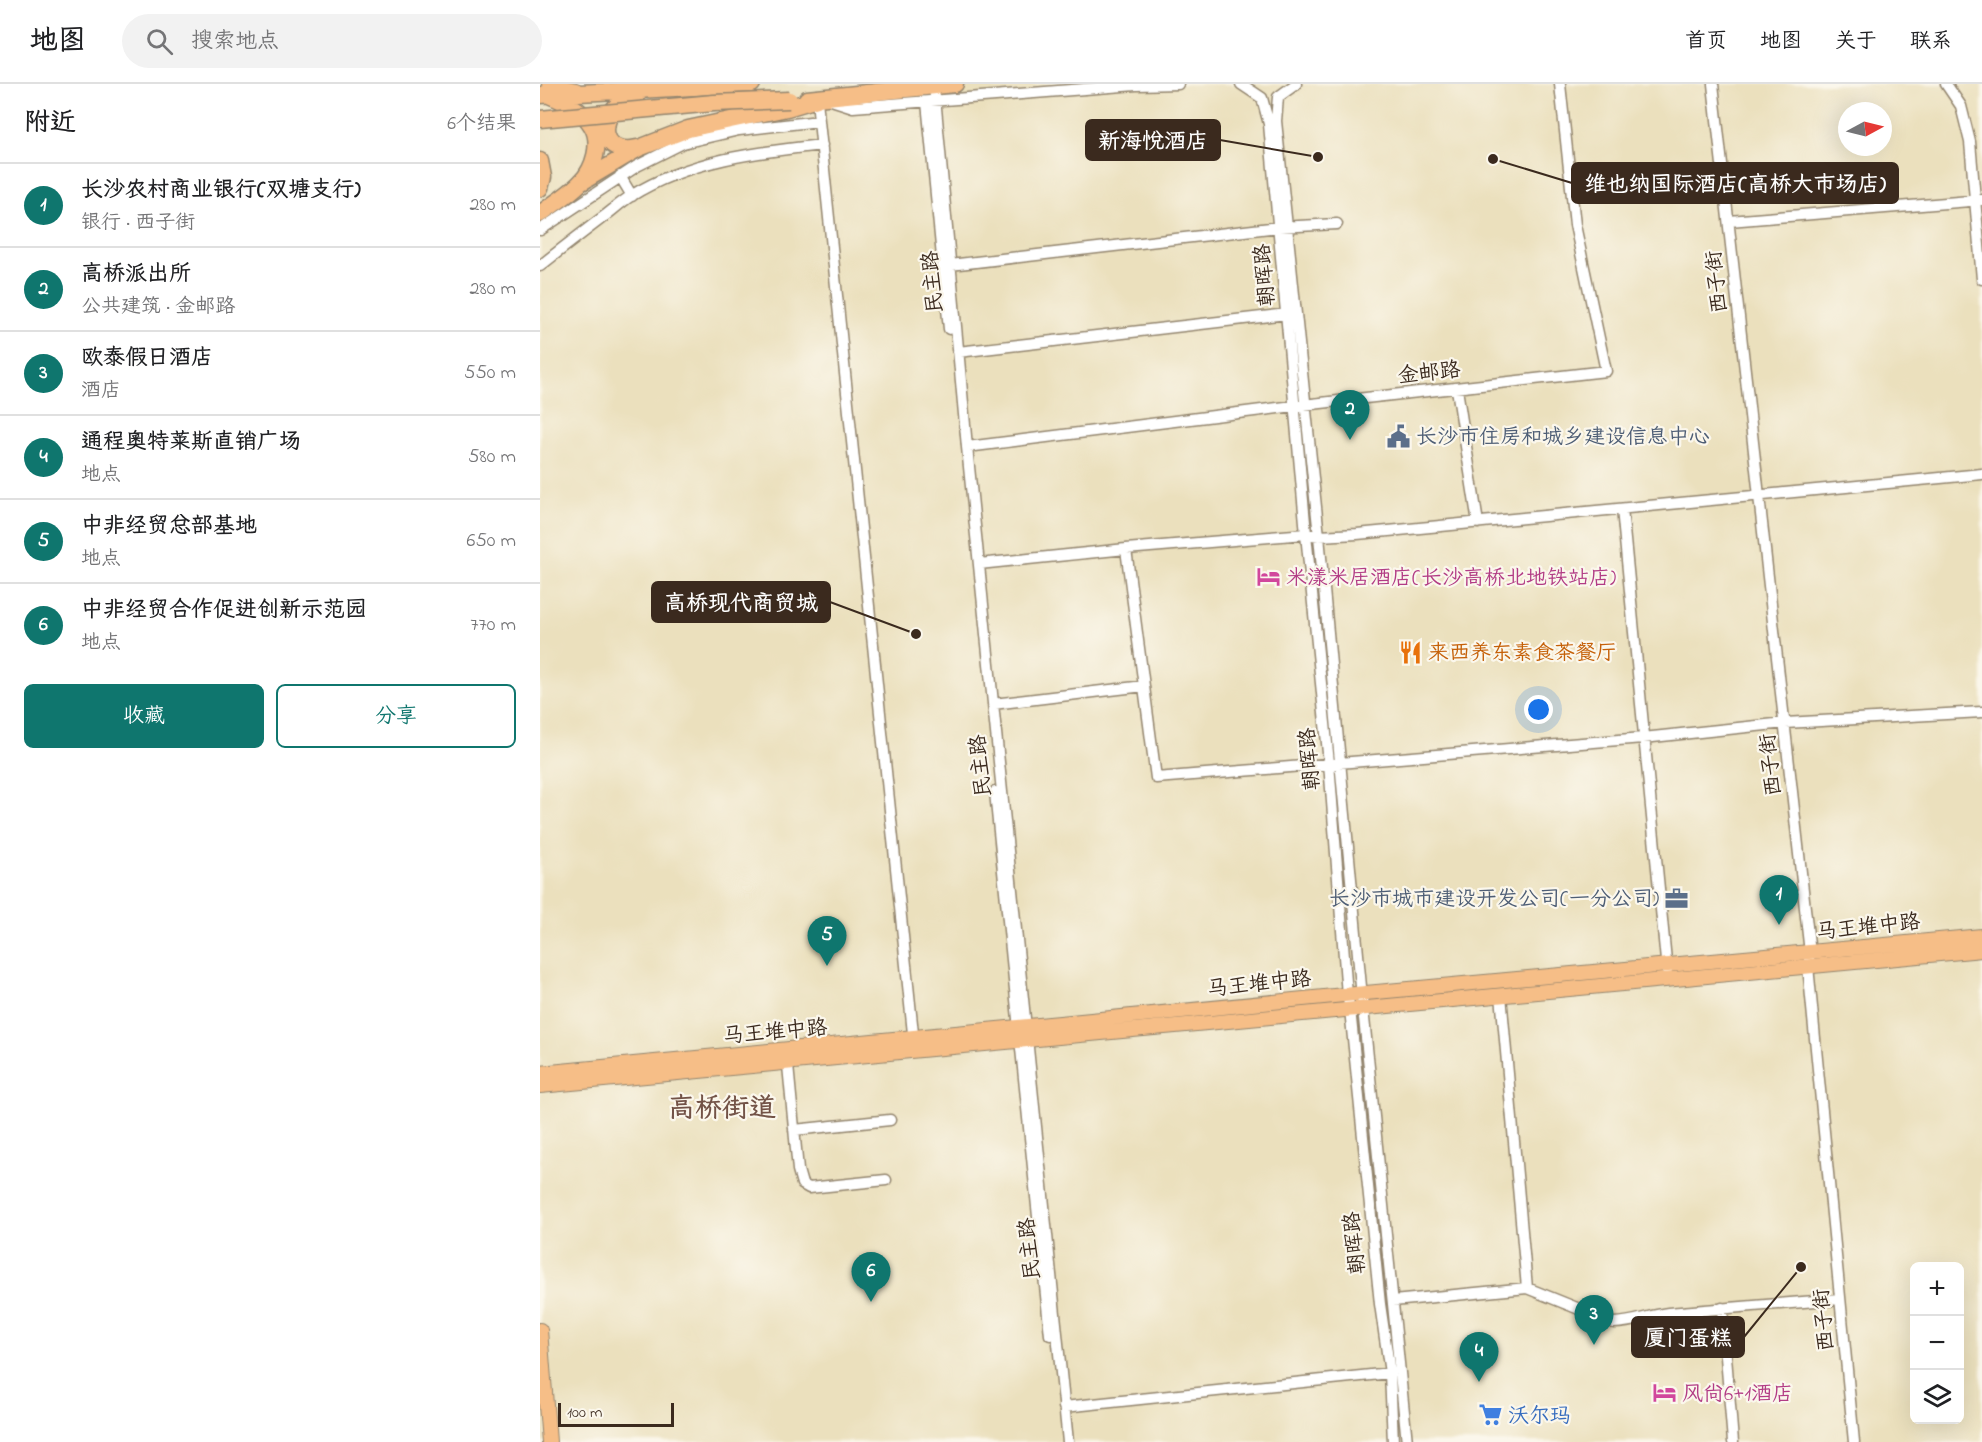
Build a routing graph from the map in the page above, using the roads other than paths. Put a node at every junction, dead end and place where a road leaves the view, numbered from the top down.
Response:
1 (752, 84) edge
2 (955, 84) edge
3 (1178, 84) edge
4 (1240, 84) edge
5 (1296, 84) edge
6 (1560, 84) edge
7 (1713, 84) edge
8 (1946, 84) edge
9 (546, 91) edge
10 (646, 91) junction
11 (932, 96) junction
12 (821, 98) junction
13 (788, 104) junction
14 (540, 119) edge
15 (819, 121) junction
16 (822, 145) junction
17 (639, 148) junction
18 (540, 161) edge
19 (620, 176) junction
20 (582, 182) junction
21 (540, 188) edge
22 (632, 196) junction
23 (1978, 201) edge
24 (540, 213) edge
25 (1729, 221) junction
26 (1337, 224) dead end
27 (1283, 227) junction
28 (540, 230) edge
29 (950, 265) junction
30 (540, 266) edge
31 (1982, 279) edge
32 (1287, 314) junction
33 (958, 352) junction
34 (1457, 389) junction
35 (1299, 406) junction
36 (967, 447) junction
37 (1982, 474) edge
38 (1760, 495) junction
39 (1622, 509) junction
40 (1478, 523) junction
41 (1306, 534) junction
42 (1319, 536) junction
43 (1126, 549) junction
44 (979, 564) junction
45 (1144, 686) junction
46 (993, 704) junction
47 (1982, 712) edge
48 (1785, 723) junction
49 (1643, 738) junction
50 (1334, 763) junction
51 (1982, 936) edge
52 (1982, 950) edge
53 (1809, 960) junction
54 (1667, 973) junction
55 (1362, 993) junction
56 (1347, 995) junction
57 (1501, 995) junction
58 (1356, 1009) junction
59 (1023, 1035) junction
60 (914, 1045) junction
61 (787, 1057) junction
62 (540, 1073) edge
63 (540, 1086) edge
64 (890, 1120) dead end
65 (794, 1130) junction
66 (886, 1180) dead end
67 (1527, 1288) junction
68 (1840, 1299) junction
69 (1393, 1301) junction
70 (1722, 1308) junction
71 (540, 1330) edge
72 (1390, 1373) junction
73 (1065, 1407) junction
74 (549, 1442) edge
75 (1061, 1442) edge
76 (1068, 1442) edge
77 (1393, 1442) edge
78 (1407, 1442) edge
79 (1733, 1442) edge
80 (1854, 1442) edge

1 - 10 highway
2 - 11 highway
3 - 11 street
4 - 27 street, 朝晖路
5 - 27 street, 朝晖路
6 - 34 street, 金邮路
7 - 25 street, 西子街
8 - 23 street
9 - 10 highway
9 - 20 highway
10 - 17 highway
11 - 12 highway
11 - 29 street, 民主路
11 - 59 street, 民主路
12 - 13 highway
12 - 15 street
13 - 14 highway, bridge
13 - 17 highway
15 - 16 street
15 - 19 street
16 - 22 street
16 - 60 street
17 - 20 highway
18 - 21 highway
19 - 22 street
19 - 28 street
20 - 24 highway
22 - 30 street
23 - 25 street
23 - 31 street
25 - 38 street, 西子街
26 - 27 street
27 - 29 street
27 - 32 street, 朝晖路
27 - 35 street, 朝晖路
29 - 33 street, 民主路
32 - 33 street
32 - 35 street, 朝晖路
33 - 36 street, 民主路
34 - 35 street, 金邮路
34 - 40 street
35 - 36 street, 金邮路
35 - 41 street, 朝晖路
35 - 42 street, 朝晖路
36 - 44 street, 民主路
37 - 38 street
38 - 39 street
38 - 48 street, 西子街
39 - 40 street
39 - 49 street
40 - 42 street
41 - 42 street
41 - 43 street
41 - 50 street, 朝晖路
42 - 50 street, 朝晖路
43 - 44 street
43 - 45 street
44 - 46 street, 民主路
45 - 46 street
45 - 50 street
46 - 59 street, 民主路
47 - 48 street
48 - 49 street
48 - 53 street, 西子街
49 - 50 street
49 - 54 street
50 - 55 street, 朝晖路
50 - 56 street, 朝晖路
51 - 53 main road, 马王堆中路
52 - 53 main road, 马王堆中路
53 - 54 main road, 马王堆中路
53 - 68 street, 西子街
54 - 55 main road, 马王堆中路
54 - 57 main road, 马王堆中路
55 - 56 main road, 马王堆中路
55 - 58 street, 朝晖路
56 - 58 street, 朝晖路
56 - 59 main road, 马王堆中路
57 - 58 main road, 马王堆中路
57 - 67 street
58 - 59 main road, 马王堆中路
58 - 69 street, 朝晖路
58 - 72 street, 朝晖路
59 - 60 main road, 马王堆中路
59 - 73 street, 民主路
59 - 75 street, 民主路
60 - 61 main road, 马王堆中路
61 - 62 main road, 马王堆中路
61 - 63 main road, 马王堆中路
61 - 65 street
64 - 65 street
65 - 66 street
67 - 69 street
67 - 70 street
68 - 70 street
68 - 80 street, 西子街
69 - 78 street, 朝晖路
70 - 79 street
71 - 74 main road
72 - 73 street
72 - 77 street, 朝晖路
73 - 76 street, 民主路

